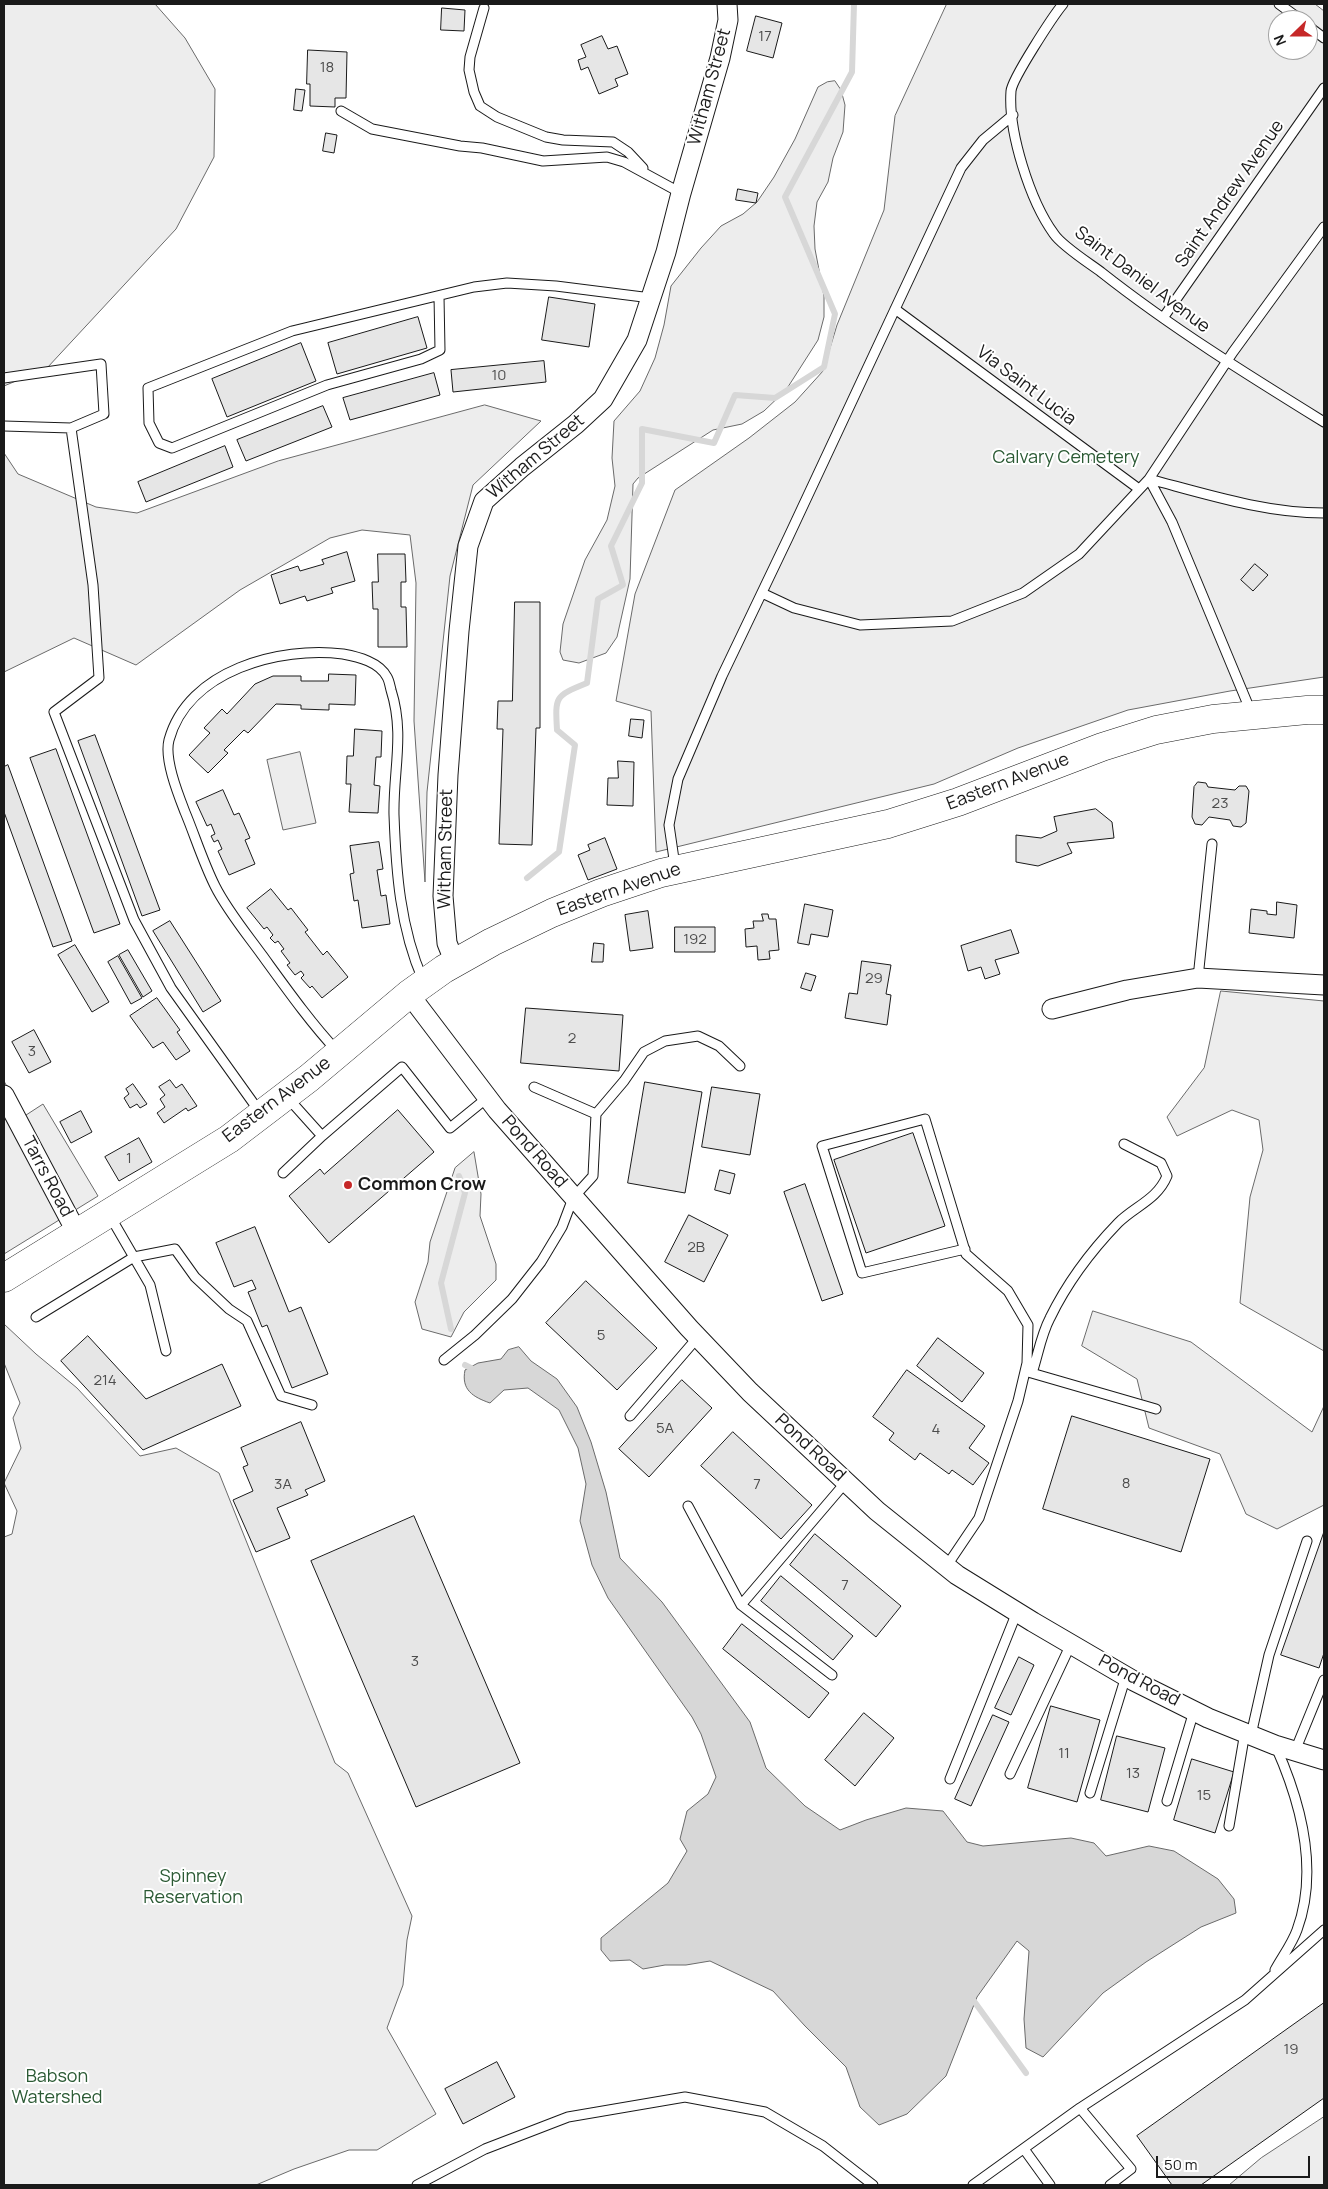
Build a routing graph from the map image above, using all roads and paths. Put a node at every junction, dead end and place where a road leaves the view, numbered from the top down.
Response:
1 (727, 4) edge
2 (1063, 4) edge
3 (484, 8) dead end
4 (1324, 88) edge
5 (340, 111) dead end
6 (1013, 115) junction
7 (651, 176) junction
8 (681, 193) junction
9 (1324, 227) edge
10 (439, 296) junction
11 (651, 298) junction
12 (894, 309) junction
13 (1163, 318) junction
14 (1226, 362) junction
15 (4, 378) edge
16 (1324, 422) edge
17 (4, 426) edge
18 (71, 428) junction
19 (1149, 478) junction
20 (1139, 489) junction
21 (1324, 513) edge
22 (762, 593) junction
23 (1324, 710) edge
24 (1253, 715) junction
25 (1212, 844) dead end
26 (676, 869) junction
27 (455, 963) junction
28 (1198, 978) junction
29 (1324, 985) edge
30 (417, 988) junction
31 (1052, 1009) dead end
32 (339, 1053) junction
33 (740, 1066) dead end
34 (534, 1087) dead end
35 (4, 1095) edge
36 (286, 1096) junction
37 (488, 1098) junction
38 (262, 1114) junction
39 (596, 1114) junction
40 (322, 1136) junction
41 (1124, 1144) dead end
42 (283, 1173) dead end
43 (573, 1198) junction
44 (108, 1214) junction
45 (77, 1233) junction
46 (965, 1249) junction
47 (134, 1257) junction
48 (4, 1278) edge
49 (36, 1317) dead end
50 (698, 1337) junction
51 (166, 1351) dead end
52 (444, 1360) dead end
53 (1028, 1372) junction
54 (312, 1405) dead end
55 (1156, 1409) dead end
56 (630, 1416) dead end
57 (846, 1482) junction
58 (688, 1506) dead end
59 (1307, 1541) dead end
60 (946, 1567) junction
61 (741, 1605) junction
62 (1017, 1612) junction
63 (1071, 1644) junction
64 (832, 1675) dead end
65 (1126, 1676) junction
66 (1324, 1680) edge
67 (1194, 1710) junction
68 (1248, 1734) junction
69 (1275, 1745) junction
70 (1295, 1751) junction
71 (1324, 1760) edge
72 (1010, 1774) dead end
73 (950, 1779) dead end
74 (1090, 1793) dead end
75 (1167, 1800) dead end
76 (1229, 1826) dead end
77 (1324, 1930) edge
78 (1272, 1975) junction
79 (1080, 2108) junction
80 (1024, 2149) junction
81 (417, 2185) edge
82 (873, 2185) edge
83 (973, 2185) edge
84 (1050, 2185) edge
85 (1110, 2185) edge

1 - 8 street, Witham Street
2 - 6 lane, Saint Daniel Avenue
3 - 7 lane
4 - 13 lane, Saint Andrew Avenue
5 - 7 lane
6 - 12 lane
6 - 13 lane, Saint Daniel Avenue
7 - 8 lane
8 - 11 street, Witham Street
9 - 14 lane
10 - 10 lane
10 - 11 lane
11 - 27 street, Witham Street
12 - 20 lane, Via Saint Lucia
12 - 22 lane
13 - 14 lane, Saint Daniel Avenue
14 - 16 lane, Saint Daniel Avenue
14 - 19 lane
15 - 18 lane
17 - 18 lane
18 - 38 lane
19 - 20 lane
19 - 21 lane
19 - 24 lane
20 - 22 lane
22 - 26 lane
23 - 24 main road, Eastern Avenue
24 - 26 main road, Eastern Avenue
25 - 28 lane
26 - 27 main road, Eastern Avenue
27 - 30 main road, Eastern Avenue
28 - 29 street
28 - 31 street
30 - 32 main road, Eastern Avenue
30 - 32 lane
30 - 37 street, Pond Road
32 - 36 main road, Eastern Avenue
33 - 39 lane
34 - 39 lane
35 - 45 street, Tarrs Road
36 - 38 main road, Eastern Avenue
36 - 40 lane
37 - 40 lane
37 - 43 street, Pond Road
38 - 44 main road, Eastern Avenue
39 - 43 lane
40 - 42 lane
41 - 53 lane
43 - 50 street, Pond Road
43 - 52 lane
44 - 45 main road, Eastern Avenue
44 - 47 lane
45 - 48 main road, Eastern Avenue
46 - 46 lane
46 - 53 lane
47 - 49 lane
47 - 51 lane
47 - 54 lane
50 - 56 lane
50 - 57 street, Pond Road
53 - 55 lane
53 - 60 lane
57 - 60 street, Pond Road
57 - 61 lane
58 - 61 lane
59 - 68 lane
60 - 62 street, Pond Road
61 - 64 lane
62 - 63 street, Pond Road
62 - 73 lane
63 - 65 street, Pond Road
63 - 72 lane
65 - 67 street, Pond Road
65 - 74 lane
66 - 70 lane
67 - 68 street, Pond Road
67 - 75 lane
68 - 69 street, Pond Road
68 - 76 lane
69 - 70 street, Pond Road
69 - 78 lane
70 - 71 street, Pond Road
77 - 78 lane
78 - 79 lane
79 - 80 lane
79 - 85 lane
80 - 83 lane
80 - 84 lane
81 - 82 lane

